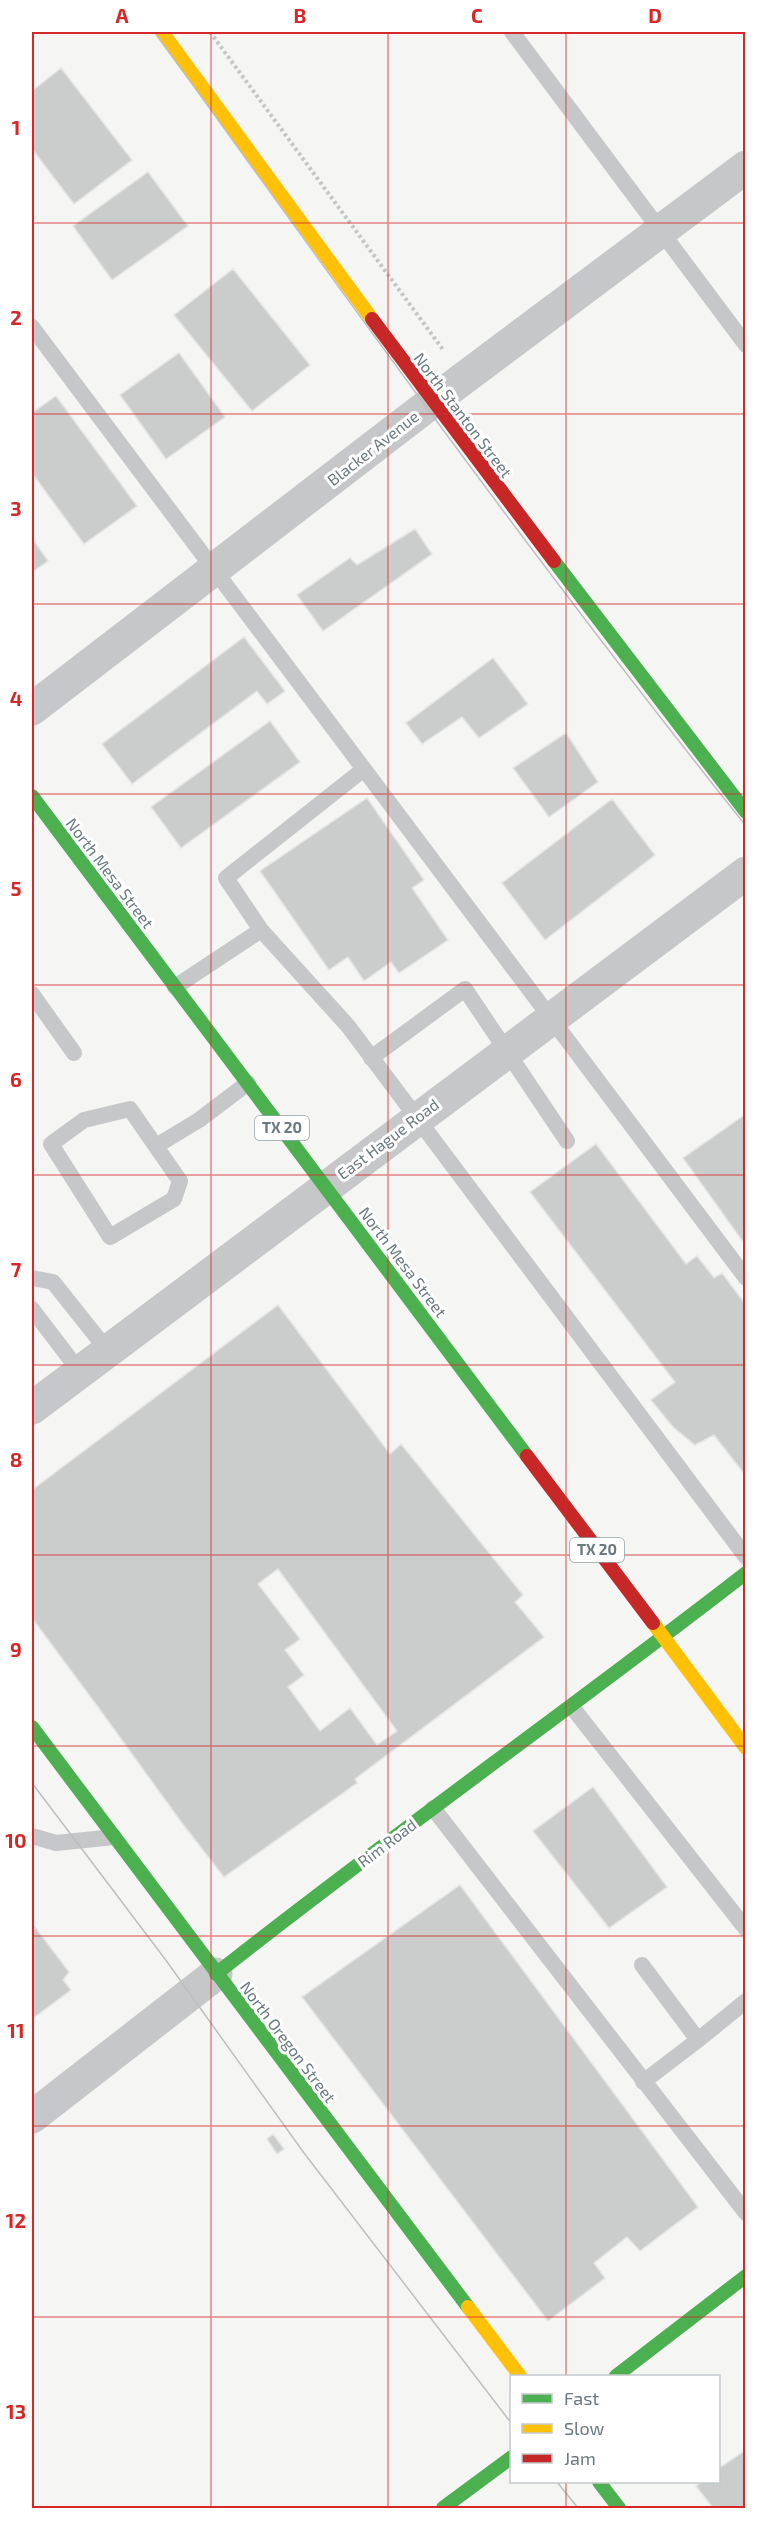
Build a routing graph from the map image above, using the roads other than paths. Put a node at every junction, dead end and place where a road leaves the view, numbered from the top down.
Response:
1 (162, 32) edge
2 (512, 32) edge
3 (746, 167) edge
4 (661, 231) junction
5 (32, 327) edge
6 (746, 345) edge
7 (432, 402) junction
8 (214, 570) junction
9 (32, 709) edge
10 (364, 769) junction
11 (32, 796) edge
12 (746, 812) edge
13 (746, 873) edge
14 (261, 930) junction
15 (175, 987) junction
16 (32, 994) edge
17 (551, 1017) junction
18 (505, 1052) junction
19 (74, 1053) dead end
20 (371, 1058) junction
21 (248, 1083) junction
22 (416, 1119) junction
23 (567, 1141) dead end
24 (156, 1146) junction
25 (326, 1186) junction
26 (32, 1278) edge
27 (746, 1278) edge
28 (32, 1309) edge
29 (108, 1351) junction
30 (80, 1372) junction
31 (32, 1408) edge
32 (746, 1557) edge
33 (746, 1573) edge
34 (663, 1638) junction
35 (572, 1707) junction
36 (32, 1727) edge
37 (746, 1748) edge
38 (433, 1808) junction
39 (32, 1836) edge
40 (114, 1837) junction
41 (746, 1929) edge
42 (642, 1965) dead end
43 (216, 1974) junction
44 (746, 2001) edge
45 (698, 2040) junction
46 (643, 2082) junction
47 (32, 2117) edge
48 (746, 2213) edge
49 (746, 2277) edge
50 (519, 2375) edge
51 (617, 2375) edge
52 (510, 2458) edge
53 (600, 2483) edge
54 (443, 2508) edge
55 (619, 2508) edge

1 - 7 street, North Stanton Street
2 - 4 lane
3 - 4 street, Blacker Avenue
4 - 6 lane
4 - 7 street, Blacker Avenue
5 - 8 lane
7 - 8 street, Blacker Avenue
7 - 12 street, North Stanton Street
8 - 9 street, Blacker Avenue
8 - 10 lane
10 - 14 lane
10 - 17 lane
11 - 15 street, North Mesa Street / TX 20
13 - 17 street, East Hague Road
14 - 15 lane
14 - 20 lane
15 - 21 street, North Mesa Street / TX 20
16 - 19 lane
17 - 18 street, East Hague Road
17 - 27 lane
18 - 20 lane
18 - 22 street, East Hague Road
18 - 23 lane
20 - 22 lane
21 - 24 lane
21 - 25 street, North Mesa Street / TX 20
22 - 25 street, East Hague Road
22 - 32 lane
24 - 24 lane
25 - 29 street, East Hague Road
25 - 34 street, North Mesa Street / TX 20
26 - 29 lane
28 - 30 lane
29 - 30 street, East Hague Road
30 - 31 street, East Hague Road
33 - 34 street, Rim Road
34 - 35 street, Rim Road
34 - 37 street, North Mesa Street / TX 20
35 - 38 street, Rim Road
35 - 41 lane
36 - 40 street, North Oregon Street
38 - 43 street, Rim Road
38 - 46 lane
39 - 40 lane
40 - 43 street, North Oregon Street
42 - 45 lane
43 - 47 street, Rim Road
43 - 50 street, North Oregon Street
44 - 45 lane
45 - 46 lane
46 - 48 lane
49 - 51 street
52 - 54 street
53 - 55 street

